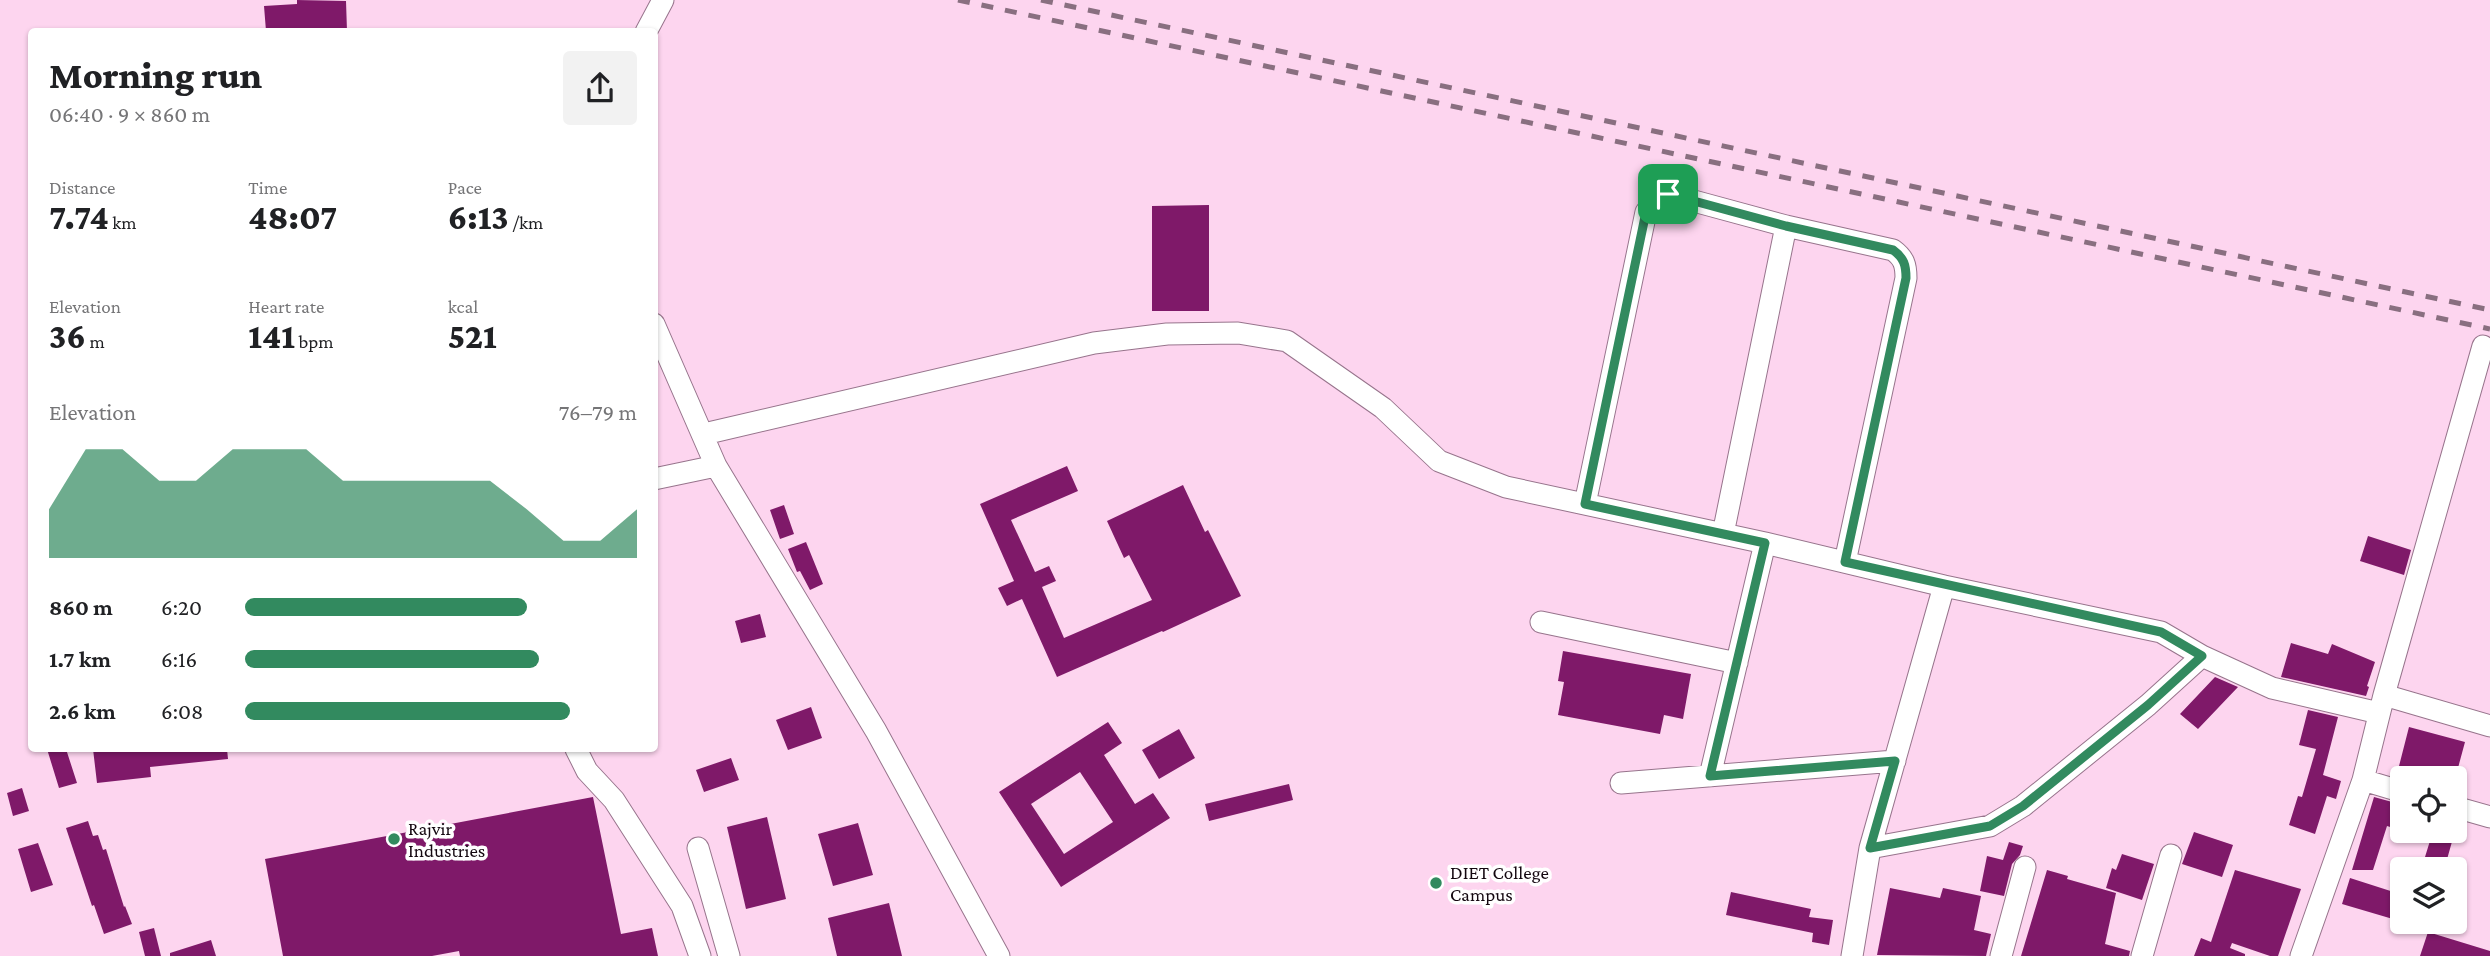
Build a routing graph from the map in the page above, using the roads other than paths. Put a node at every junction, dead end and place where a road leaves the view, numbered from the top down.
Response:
1 (663, 0) edge
2 (648, 28) edge
3 (1786, 226) junction
4 (658, 333) edge
5 (2483, 346) dead end
6 (704, 434) junction
7 (716, 466) junction
8 (658, 478) edge
9 (1585, 504) junction
10 (1723, 534) junction
11 (1765, 543) junction
12 (1845, 562) junction
13 (1944, 586) junction
14 (1541, 622) dead end
15 (2202, 656) junction
16 (1737, 663) junction
17 (2381, 704) junction
18 (2490, 726) edge
19 (578, 752) edge
20 (1895, 761) junction
21 (1710, 776) junction
22 (2363, 780) junction
23 (1621, 783) dead end
24 (2390, 788) edge
25 (2467, 810) edge
26 (2490, 817) edge
27 (698, 848) dead end
28 (1870, 848) junction
29 (2171, 855) dead end
30 (2025, 867) dead end
31 (700, 956) edge
32 (729, 956) edge
33 (999, 956) edge
34 (1853, 956) edge
35 (2001, 956) edge
36 (2142, 956) edge
37 (2301, 956) edge

1 - 2 street
3 - 9 street
3 - 10 street
3 - 12 street
4 - 6 street
5 - 17 street
6 - 7 street
6 - 9 street
7 - 8 street
7 - 33 street
9 - 10 street
10 - 11 street
11 - 12 street
11 - 16 street
12 - 13 street
13 - 15 street
13 - 20 street
14 - 16 street
15 - 17 street
15 - 28 street
16 - 21 street
17 - 18 street
17 - 22 street
19 - 31 street
20 - 21 street
20 - 28 street
21 - 23 street
22 - 24 street
22 - 37 street
25 - 26 street
27 - 32 street
28 - 34 street
29 - 36 street
30 - 35 street

